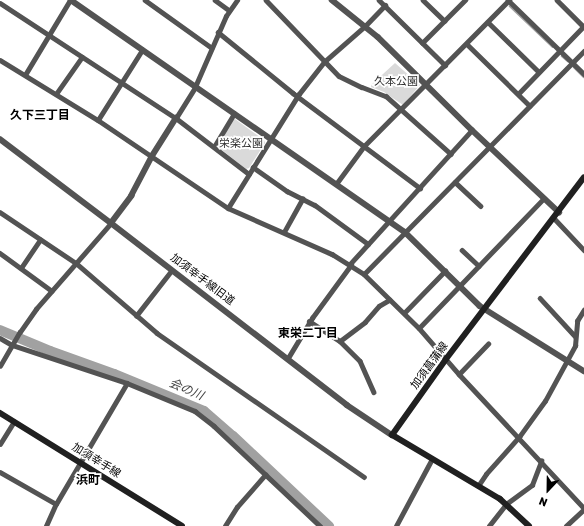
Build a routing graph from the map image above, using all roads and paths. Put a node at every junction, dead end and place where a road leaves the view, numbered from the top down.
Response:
1 (71, 0) edge
2 (145, 0) edge
3 (215, 0) edge
4 (237, 0) edge
5 (266, 0) edge
6 (332, 0) edge
7 (379, 0) edge
8 (423, 0) edge
9 (465, 0) edge
10 (509, 0) edge
11 (557, 0) edge
12 (0, 4) edge
13 (385, 5) junction
14 (229, 10) junction
15 (445, 21) junction
16 (488, 22) junction
17 (365, 26) junction
18 (584, 27) edge
19 (218, 32) junction
20 (48, 34) junction
21 (422, 43) junction
22 (467, 44) junction
23 (212, 48) junction
24 (142, 50) junction
25 (561, 51) junction
26 (584, 51) edge
27 (82, 57) junction
28 (0, 60) edge
29 (324, 62) junction
30 (572, 63) junction
31 (445, 65) junction
32 (539, 72) junction
33 (584, 74) edge
34 (25, 75) junction
35 (122, 83) junction
36 (426, 84) junction
37 (195, 87) junction
38 (56, 94) junction
39 (518, 94) junction
40 (297, 96) junction
41 (530, 106) junction
42 (401, 108) junction
43 (234, 114) junction
44 (176, 118) junction
45 (98, 120) junction
46 (472, 130) junction
47 (0, 139) edge
48 (271, 140) junction
49 (364, 146) junction
50 (490, 146) junction
51 (214, 147) junction
52 (451, 154) junction
53 (152, 156) junction
54 (253, 167) junction
55 (249, 174) junction
56 (584, 178) edge
57 (456, 182) junction
58 (336, 184) junction
59 (420, 188) junction
60 (302, 198) junction
61 (544, 198) junction
62 (481, 206) dead end
63 (228, 208) junction
64 (0, 212) edge
65 (559, 212) junction
66 (554, 218) junction
67 (389, 221) junction
68 (111, 223) junction
69 (284, 232) junction
70 (405, 232) junction
71 (40, 240) junction
72 (368, 244) junction
73 (462, 250) dead end
74 (584, 250) edge
75 (0, 253) edge
76 (76, 264) junction
77 (350, 265) junction
78 (479, 266) junction
79 (21, 268) junction
80 (172, 270) junction
81 (445, 272) junction
82 (364, 274) junction
83 (459, 286) junction
84 (52, 291) junction
85 (540, 298) dead end
86 (389, 300) junction
87 (484, 309) junction
88 (584, 310) edge
89 (404, 313) junction
90 (136, 316) junction
91 (309, 321) junction
92 (419, 328) junction
93 (576, 336) junction
94 (0, 338) edge
95 (340, 341) junction
96 (13, 343) junction
97 (488, 344) dead end
98 (288, 358) junction
99 (446, 359) junction
100 (567, 361) junction
101 (0, 366) edge
102 (584, 371) edge
103 (459, 374) junction
104 (127, 383) junction
105 (374, 392) dead end
106 (0, 413) edge
107 (14, 422) junction
108 (392, 435) junction
109 (519, 437) junction
110 (0, 444) edge
111 (432, 459) junction
112 (541, 461) junction
113 (81, 463) junction
114 (0, 472) edge
115 (265, 475) junction
116 (364, 477) dead end
117 (478, 486) junction
118 (56, 504) junction
119 (506, 504) junction
120 (584, 508) edge
121 (46, 526) edge
122 (182, 526) edge
123 (225, 526) edge
124 (320, 526) edge
125 (396, 526) edge
126 (489, 526) edge
127 (529, 526) edge
128 (566, 526) edge

1 - 20 street
1 - 24 street
2 - 23 street
3 - 14 street
4 - 14 street
5 - 29 street
6 - 17 street
7 - 13 street
8 - 15 street
9 - 15 street
10 - 16 street
10 - 25 street
11 - 18 street
12 - 20 street
13 - 17 street
13 - 21 street
14 - 19 street
15 - 21 street
16 - 22 street
16 - 32 street
17 - 29 street
17 - 36 street
18 - 25 street
19 - 23 street
19 - 40 street
20 - 27 street
20 - 34 street
21 - 31 street
22 - 31 street
22 - 39 street
23 - 37 street
24 - 35 street
24 - 37 street
25 - 30 street
25 - 32 street
26 - 30 street
27 - 35 street
27 - 38 street
28 - 34 street
29 - 40 street
29 - 42 street
30 - 33 street
30 - 41 street
31 - 36 street
32 - 39 street
34 - 38 street
35 - 44 street
35 - 45 street
36 - 42 street
36 - 46 street
37 - 43 street
37 - 44 street
38 - 45 street
39 - 41 street
40 - 48 street
40 - 49 street
41 - 50 street
42 - 49 street
42 - 52 street
43 - 48 street
43 - 51 street
44 - 51 street
44 - 53 street
45 - 53 street
46 - 50 street
46 - 52 street
47 - 68 street, 加須幸手線旧道
48 - 54 street
48 - 58 street
49 - 58 street
49 - 59 street
50 - 57 street
50 - 61 street
51 - 55 street
52 - 59 street
53 - 63 street
53 - 68 street
54 - 55 street
54 - 60 street
55 - 63 street
56 - 65 main road, 加須菖蒲線
57 - 62 street
57 - 70 street
58 - 67 street
59 - 67 street
60 - 69 street
60 - 72 street
61 - 65 street
61 - 78 street
63 - 69 street
64 - 71 street
65 - 66 main road, 加須菖蒲線
66 - 74 street
66 - 87 main road, 加須菖蒲線
67 - 70 street
67 - 72 street
68 - 76 street
68 - 80 street, 加須幸手線旧道
69 - 77 street
70 - 81 street
70 - 82 street
71 - 76 street
71 - 79 street
72 - 77 street
73 - 78 street
75 - 79 street
76 - 84 street
76 - 90 street
77 - 82 street
77 - 91 street
78 - 83 street
79 - 84 street
80 - 90 street
80 - 98 street, 加須幸手線旧道
81 - 83 street
81 - 89 street
82 - 86 street
83 - 87 street
83 - 92 street
84 - 96 street
85 - 93 street
86 - 89 street
86 - 95 street
87 - 99 main road, 加須菖蒲線
87 - 100 street
88 - 93 street
89 - 92 street
90 - 116 street
91 - 95 street
91 - 98 street
92 - 99 street
93 - 100 street
94 - 96 street
95 - 105 street
96 - 101 street
96 - 104 street
97 - 103 street
98 - 108 street, 加須幸手線旧道
99 - 103 street
99 - 108 main road, 加須菖蒲線
100 - 102 street
100 - 109 street
103 - 109 street
104 - 113 street
104 - 115 street
106 - 107 main road, 加須幸手線
107 - 110 street
107 - 113 main road, 加須幸手線
108 - 111 main road
109 - 112 street
109 - 117 street
111 - 117 main road
111 - 125 street
112 - 119 street
112 - 120 street
113 - 118 street
113 - 122 main road, 加須幸手線
114 - 118 street
115 - 123 street
115 - 124 street
117 - 119 main road
118 - 121 street
119 - 126 street
119 - 127 main road
120 - 128 street

